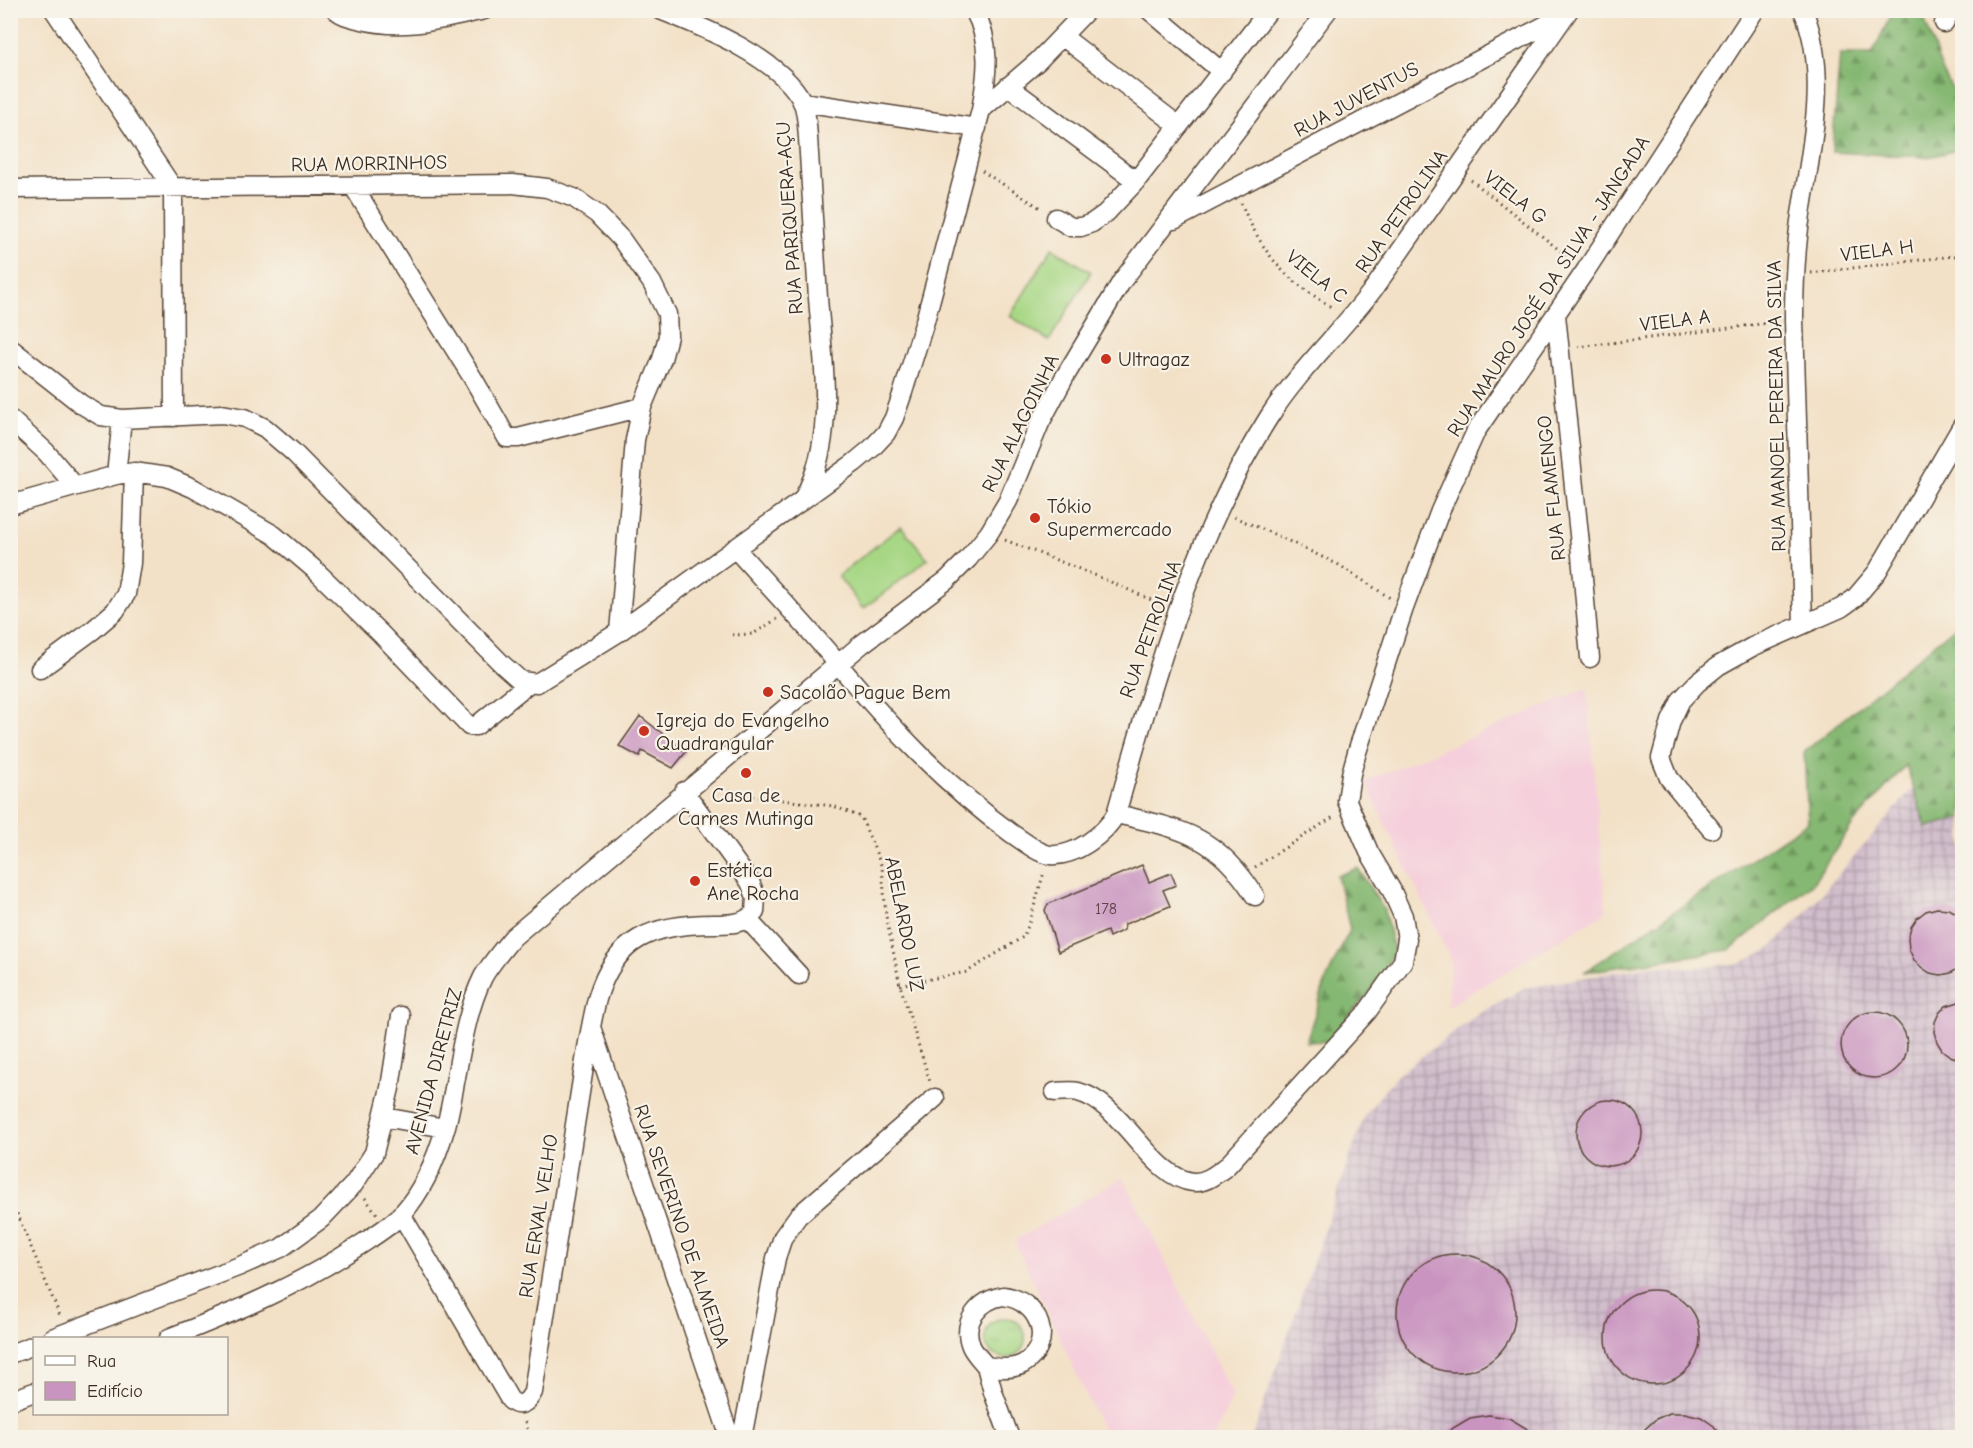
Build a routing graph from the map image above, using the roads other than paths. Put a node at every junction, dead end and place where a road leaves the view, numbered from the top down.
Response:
1 (54, 10) edge
2 (336, 10) edge
3 (484, 10) edge
4 (660, 10) edge
5 (974, 10) edge
6 (1087, 10) edge
7 (1149, 10) edge
8 (1269, 10) edge
9 (1328, 10) edge
10 (1755, 10) edge
11 (1803, 10) edge
12 (1567, 13) edge
13 (1062, 36) junction
14 (1222, 72) junction
15 (1008, 86) junction
16 (802, 102) junction
17 (979, 119) junction
18 (1179, 126) junction
19 (1136, 181) junction
20 (353, 186) junction
21 (173, 188) junction
22 (10, 189) edge
23 (1056, 218) road end
24 (1168, 224) junction
25 (1556, 315) junction
26 (10, 348) edge
27 (642, 407) junction
28 (174, 417) junction
29 (10, 419) edge
30 (122, 419) junction
31 (1962, 426) edge
32 (134, 472) junction
33 (116, 475) junction
34 (75, 486) junction
35 (802, 499) junction
36 (10, 505) edge
37 (735, 548) junction
38 (1803, 624) junction
39 (619, 632) junction
40 (1590, 658) dead end
41 (838, 664) junction
42 (40, 669) dead end
43 (529, 683) junction
44 (689, 787) junction
45 (1116, 814) junction
46 (1711, 829) dead end
47 (1255, 896) dead end
48 (748, 920) junction
49 (799, 975) dead end
50 (400, 1016) dead end
51 (591, 1029) junction
52 (1055, 1092) dead end
53 (935, 1098) road end
54 (384, 1117) junction
55 (445, 1128) junction
56 (401, 1214) junction
57 (60, 1336) edge
58 (171, 1337) edge
59 (33, 1345) edge
60 (10, 1354) edge
61 (986, 1366) junction
62 (33, 1392) edge
63 (10, 1401) edge
64 (730, 1437) edge
65 (742, 1437) edge
66 (1010, 1437) edge

1 - 21 street
2 - 3 street
4 - 16 street, RUA PARIQUERA-AÇU
5 - 17 street
6 - 13 street
7 - 14 street
8 - 14 street
9 - 24 street, RUA ALAGOINHA
10 - 25 street, RUA MAURO JOSÉ DA SILVA - JANGADA
11 - 38 street, RUA MANOEL PEREIRA DA SILVA
12 - 24 street, RUA JUVENTUS
12 - 45 street, RUA PETROLINA
13 - 15 street
13 - 18 street
14 - 18 street
15 - 17 street
15 - 19 street
16 - 17 street
16 - 35 street, RUA PARIQUERA-AÇU
17 - 35 street
18 - 19 street
19 - 23 street
20 - 21 street, RUA MORRINHOS
20 - 27 street
20 - 27 street, RUA MORRINHOS
21 - 22 street, RUA MORRINHOS
21 - 28 street
24 - 41 street, RUA ALAGOINHA
25 - 40 street, RUA FLAMENGO
25 - 52 street, RUA MAURO JOSÉ DA SILVA - JANGADA
26 - 30 street
27 - 39 street
28 - 30 street
28 - 43 street
29 - 34 street
30 - 33 street
31 - 38 street
32 - 33 street
32 - 42 street
32 - 43 street
33 - 34 street
34 - 36 street
35 - 37 street
37 - 39 street
37 - 41 street
38 - 46 street
39 - 43 street
41 - 44 street, RUA ALAGOINHA
41 - 45 street, RUA PETROLINA
44 - 48 street
44 - 55 street, AVENIDA DIRETRIZ
45 - 47 street
48 - 49 street
48 - 51 street, RUA ERVAL VELHO
50 - 54 street, AVENIDA DIRETRIZ
51 - 56 street, RUA ERVAL VELHO
51 - 64 street, RUA SEVERINO DE ALMEIDA
53 - 65 street
54 - 55 street
54 - 57 street, AVENIDA DIRETRIZ
55 - 56 street, AVENIDA DIRETRIZ
56 - 58 street, AVENIDA DIRETRIZ
59 - 60 street
61 - 61 street
61 - 66 street
62 - 63 street

